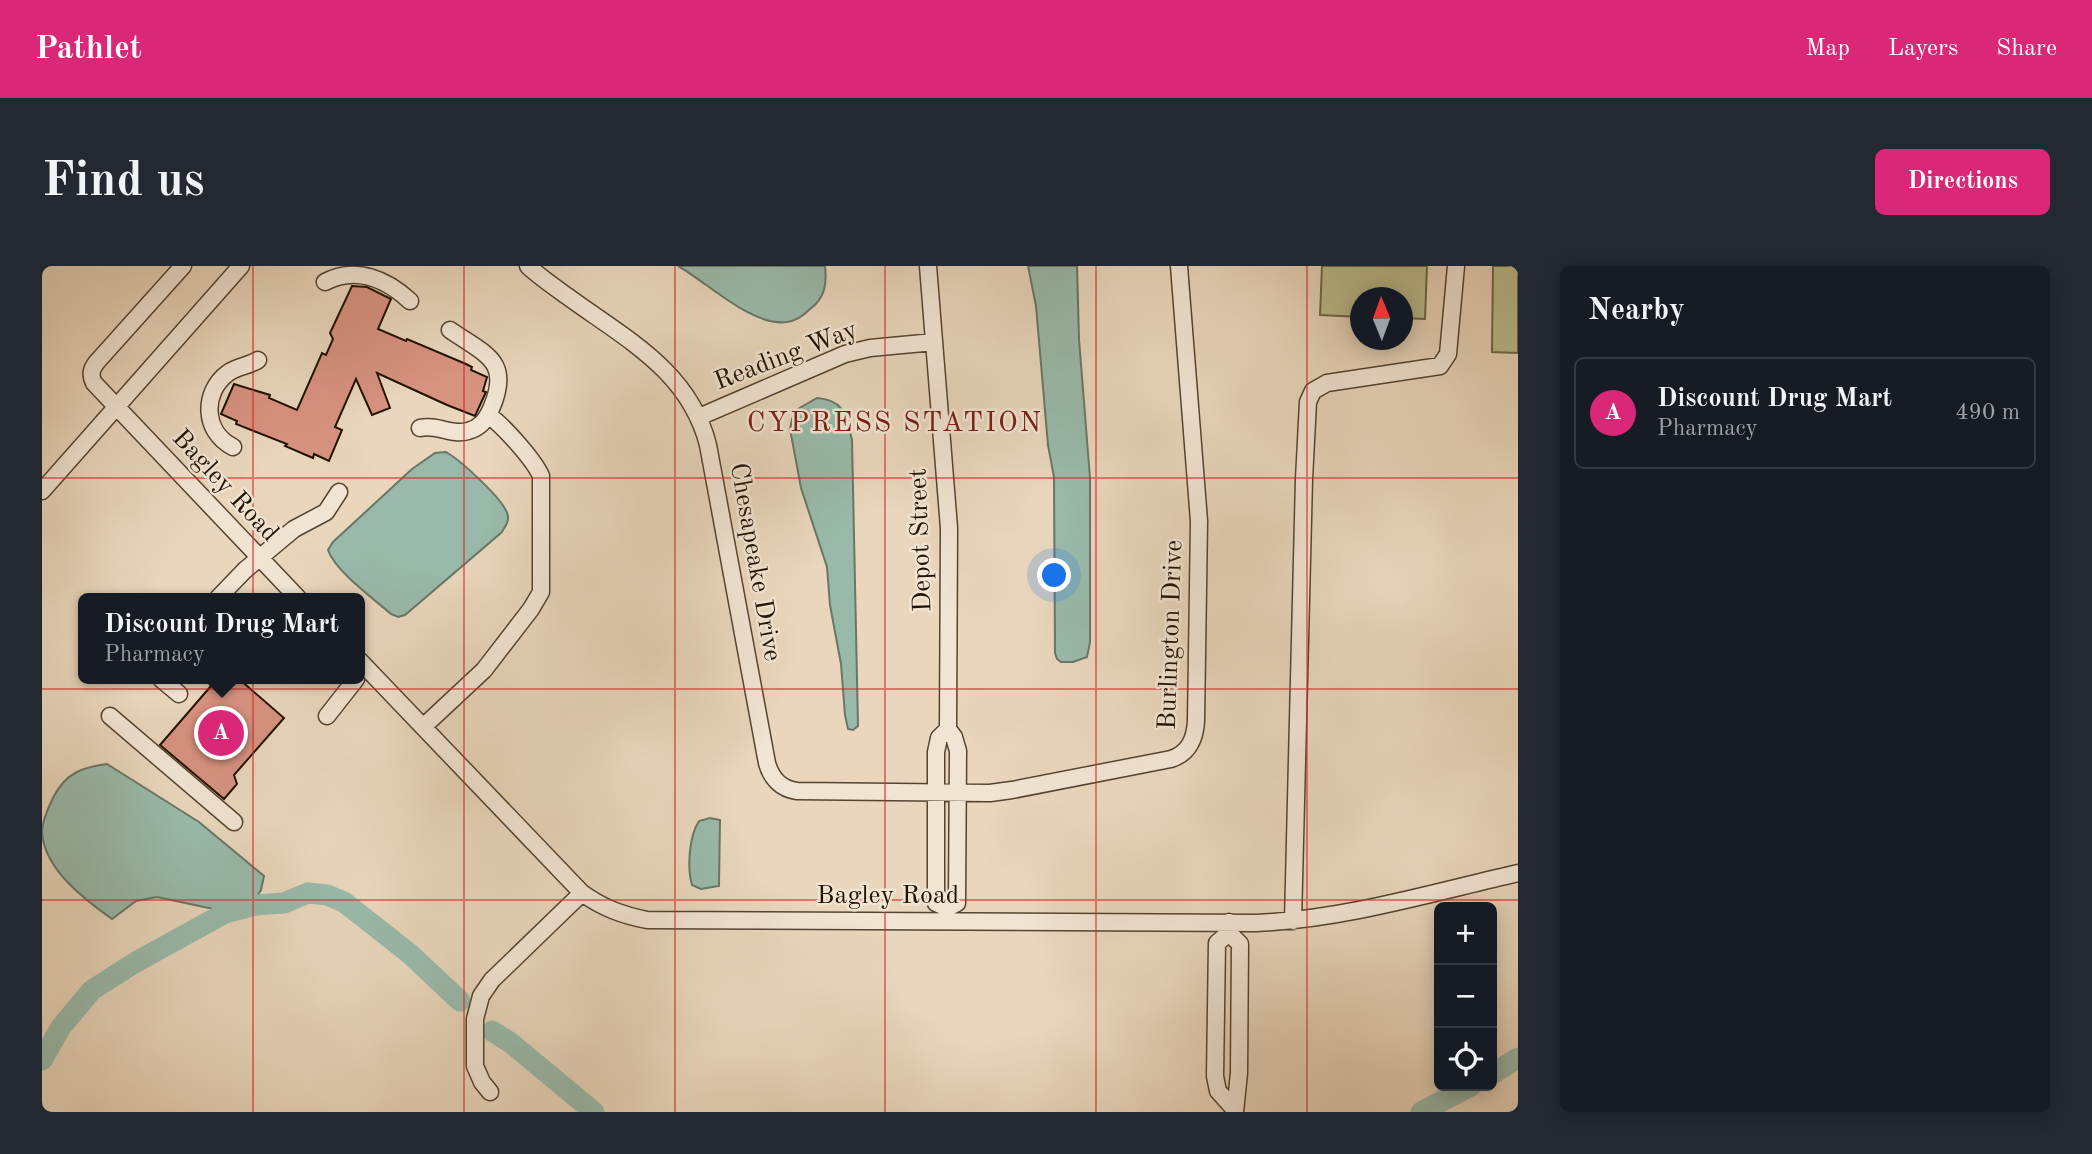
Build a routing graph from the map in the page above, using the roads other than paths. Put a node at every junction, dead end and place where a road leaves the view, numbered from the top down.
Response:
1 (183, 266) edge
2 (241, 266) edge
3 (528, 266) edge
4 (928, 266) edge
5 (1179, 266) edge
6 (1455, 266) edge
7 (325, 282) dead end
8 (410, 301) dead end
9 (450, 330) dead end
10 (934, 342) junction
11 (258, 359) dead end
12 (118, 406) junction
13 (488, 415) junction
14 (699, 417) junction
15 (420, 428) dead end
16 (233, 447) dead end
17 (42, 491) edge
18 (340, 492) dead end
19 (259, 559) junction
20 (223, 593) edge
21 (293, 593) edge
22 (365, 675) edge
23 (168, 684) edge
24 (350, 684) edge
25 (179, 694) dead end
26 (110, 716) dead end
27 (327, 716) dead end
28 (423, 727) junction
29 (948, 729) junction
30 (936, 792) junction
31 (958, 792) junction
32 (234, 822) dead end
33 (1518, 873) edge
34 (582, 893) junction
35 (946, 914) junction
36 (1293, 921) junction
37 (1229, 928) junction
38 (490, 1092) dead end
39 (1235, 1111) edge

1 - 12 street, Bagley Road
2 - 12 street
3 - 14 street, Chesapeake Drive
4 - 10 street, Depot Street
5 - 31 street, Burlington Drive
6 - 36 street
7 - 8 street
9 - 13 street
10 - 14 street, Reading Way
10 - 29 street, Depot Street
11 - 16 street
12 - 17 street
12 - 19 street, Bagley Road
13 - 15 street
13 - 28 street
14 - 30 street, Chesapeake Drive
18 - 19 street
19 - 20 street
19 - 21 street, Bagley Road
22 - 28 street, Bagley Road
23 - 25 street
24 - 27 street
26 - 32 street
28 - 34 street, Bagley Road
29 - 30 street, Depot Street
29 - 31 street, Depot Street
30 - 31 street, Burlington Drive
30 - 35 street, Depot Street
31 - 35 street, Depot Street
33 - 36 street, Bagley Road
34 - 35 street, Bagley Road
34 - 38 street
35 - 37 street, Bagley Road
36 - 37 street, Bagley Road
37 - 39 street
37 - 39 street

